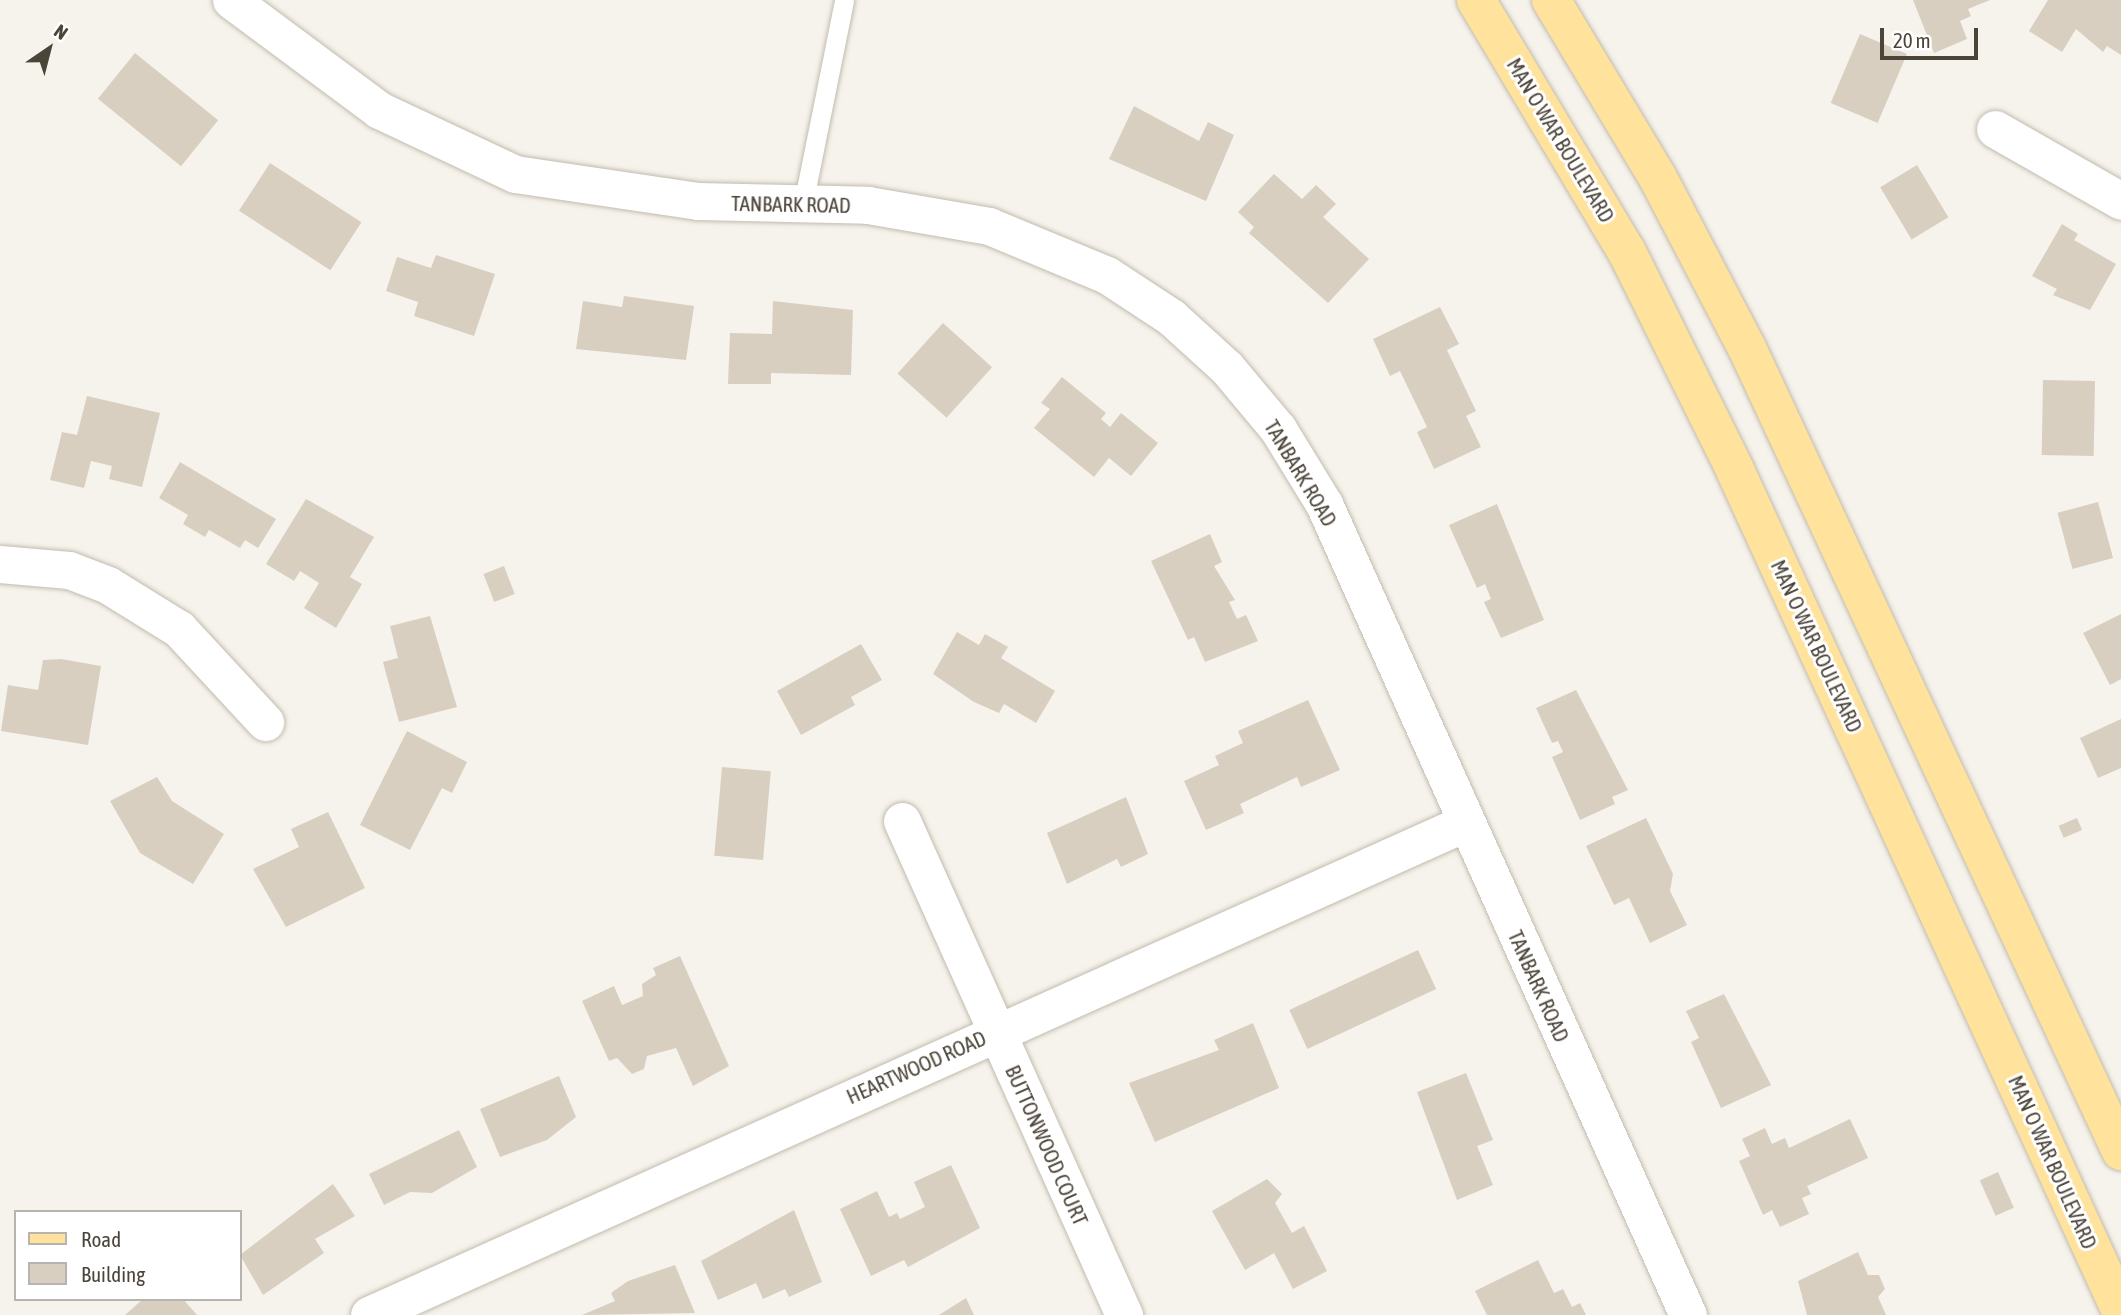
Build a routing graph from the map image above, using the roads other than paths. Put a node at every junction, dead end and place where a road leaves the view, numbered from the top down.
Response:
1 (231, 0) edge
2 (844, 0) edge
3 (1476, 0) edge
4 (1551, 0) edge
5 (1995, 129) dead end
6 (2121, 201) edge
7 (803, 204) junction
8 (0, 564) edge
9 (265, 722) dead end
10 (902, 821) dead end
11 (1465, 823) junction
12 (996, 1032) junction
13 (2121, 1151) edge
14 (2121, 1311) edge
15 (369, 1315) edge
16 (1124, 1315) edge
17 (1688, 1315) edge

1 - 7 street, TANBARK ROAD
2 - 7 lane
3 - 14 main road, MAN O WAR BOULEVARD
4 - 13 main road
5 - 6 street
7 - 11 street, TANBARK ROAD
8 - 9 street
10 - 12 street, BUTTONWOOD COURT
11 - 12 street, HEARTWOOD ROAD
11 - 17 street, TANBARK ROAD
12 - 15 street, HEARTWOOD ROAD
12 - 16 street, BUTTONWOOD COURT

